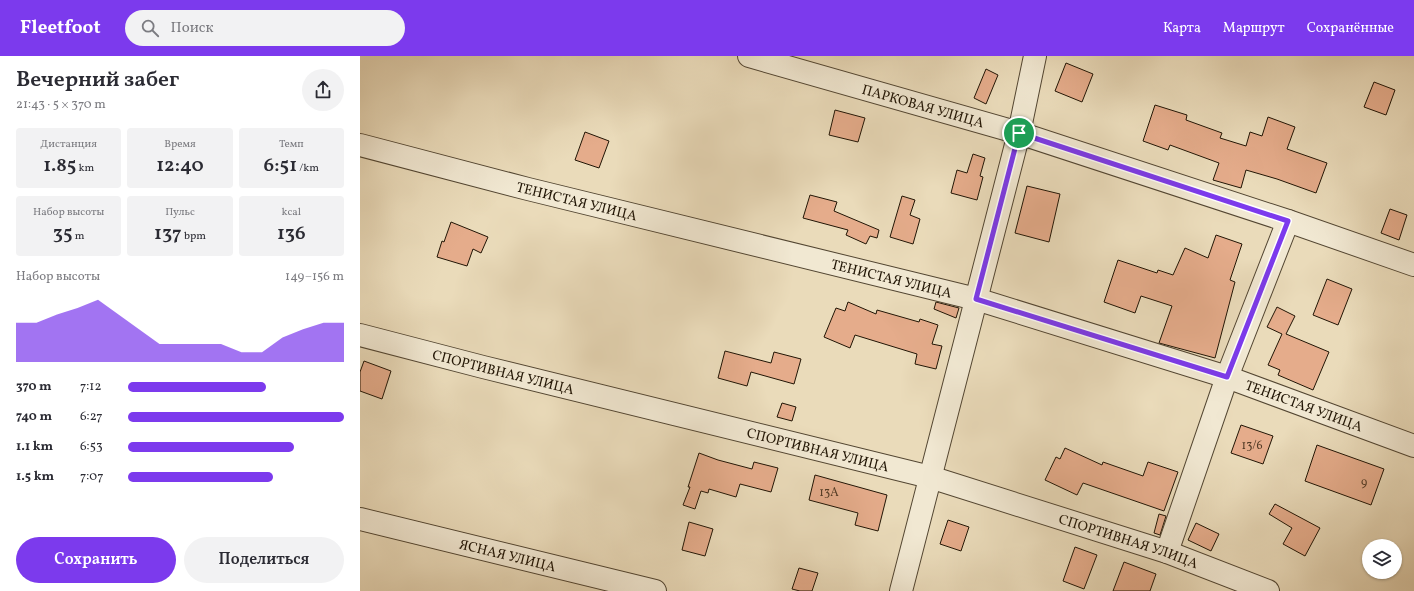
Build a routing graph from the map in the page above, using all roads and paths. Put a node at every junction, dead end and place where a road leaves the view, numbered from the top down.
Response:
1 (749, 56) edge
2 (1035, 56) edge
3 (1019, 133) junction
4 (360, 144) edge
5 (1288, 221) junction
6 (1414, 265) edge
7 (976, 299) junction
8 (360, 335) edge
9 (1227, 377) junction
10 (1414, 446) edge
11 (930, 476) junction
12 (360, 519) edge
13 (1167, 552) junction
14 (655, 591) edge
15 (901, 591) edge
16 (1268, 591) edge

1 - 3 street, ПАРКОВАЯ УЛИЦА
2 - 3 street
3 - 5 street, ПАРКОВАЯ УЛИЦА
3 - 7 street
4 - 7 street, ТЕНИСТАЯ УЛИЦА
5 - 6 street, ПАРКОВАЯ УЛИЦА
5 - 9 street
7 - 9 street, ТЕНИСТАЯ УЛИЦА
7 - 11 street
8 - 11 street, СПОРТИВНАЯ УЛИЦА
9 - 10 street, ТЕНИСТАЯ УЛИЦА
9 - 13 street
11 - 13 street, СПОРТИВНАЯ УЛИЦА
11 - 15 street
12 - 14 street, ЯСНАЯ УЛИЦА
13 - 16 street, СПОРТИВНАЯ УЛИЦА

